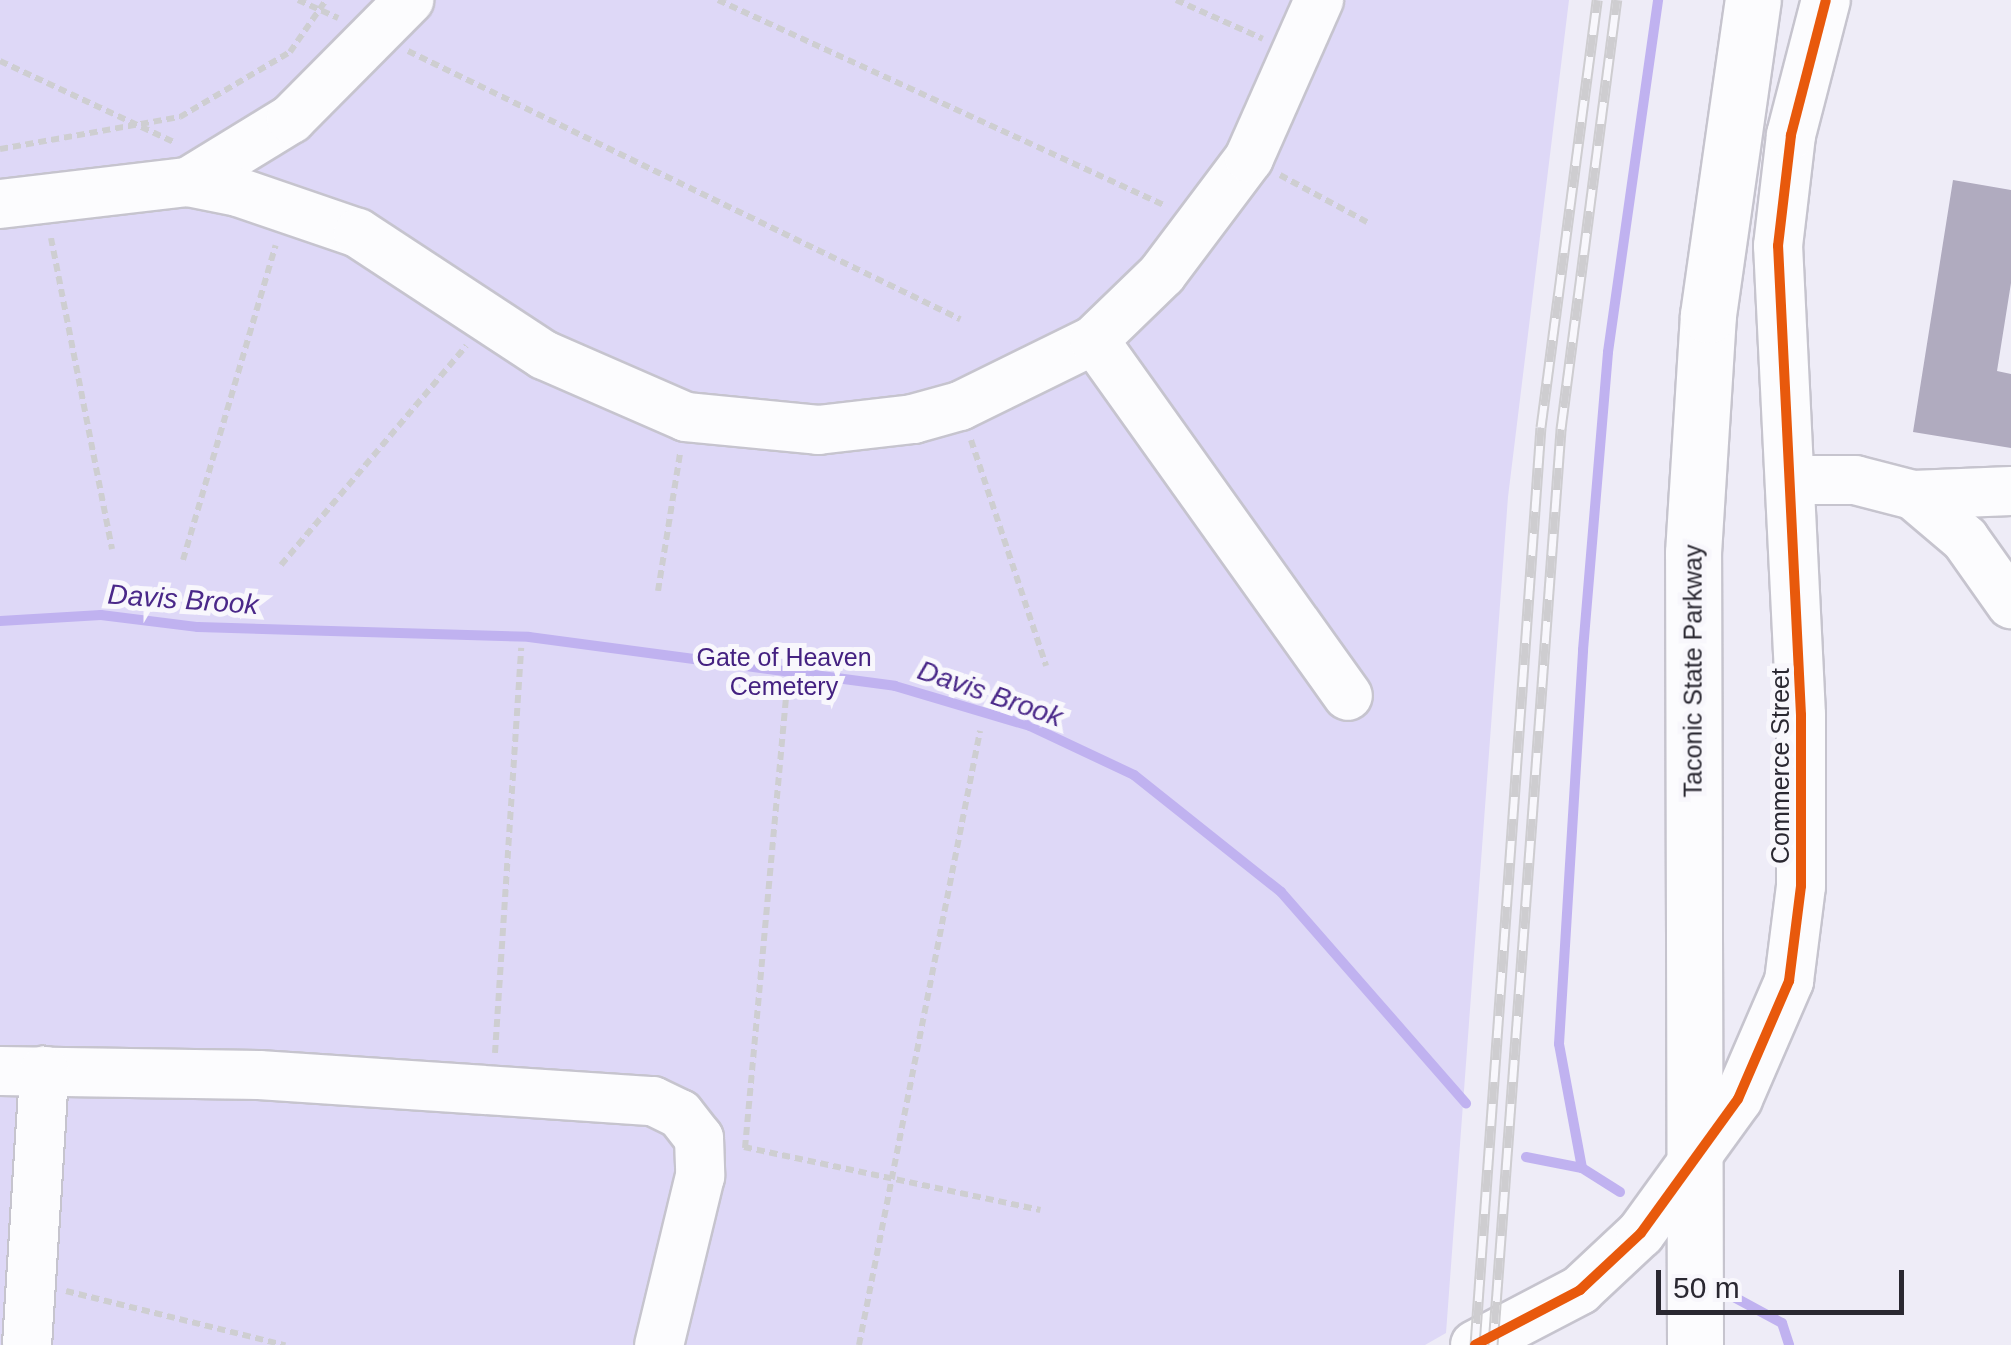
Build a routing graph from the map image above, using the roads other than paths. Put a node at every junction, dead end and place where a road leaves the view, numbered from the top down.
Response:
1 (409, 0) edge
2 (1319, 0) edge
3 (1717, 0) edge
4 (1753, 0) edge
5 (1826, 0) edge
6 (200, 171) junction
7 (22, 201) edge
8 (1094, 340) junction
9 (1791, 480) junction
10 (2011, 491) edge
11 (1913, 495) junction
12 (2011, 604) edge
13 (1348, 696) dead end
14 (22, 1071) edge
15 (1694, 1164) junction
16 (1659, 1210) junction
17 (26, 1345) edge
18 (659, 1345) edge
19 (1476, 1345) edge
20 (1659, 1345) edge
21 (1695, 1345) edge

1 - 6 street
2 - 8 street
3 - 16 highway, Taconic State Parkway
4 - 15 highway, Taconic State Parkway
5 - 9 street, Commerce Street
6 - 7 street
6 - 8 street
8 - 13 street
9 - 11 street
9 - 15 street, Commerce Street
10 - 11 street
11 - 12 street
14 - 17 street
14 - 18 street
15 - 16 street, Commerce Street
15 - 21 highway, Taconic State Parkway
16 - 19 street, Commerce Street
16 - 20 highway, Taconic State Parkway

